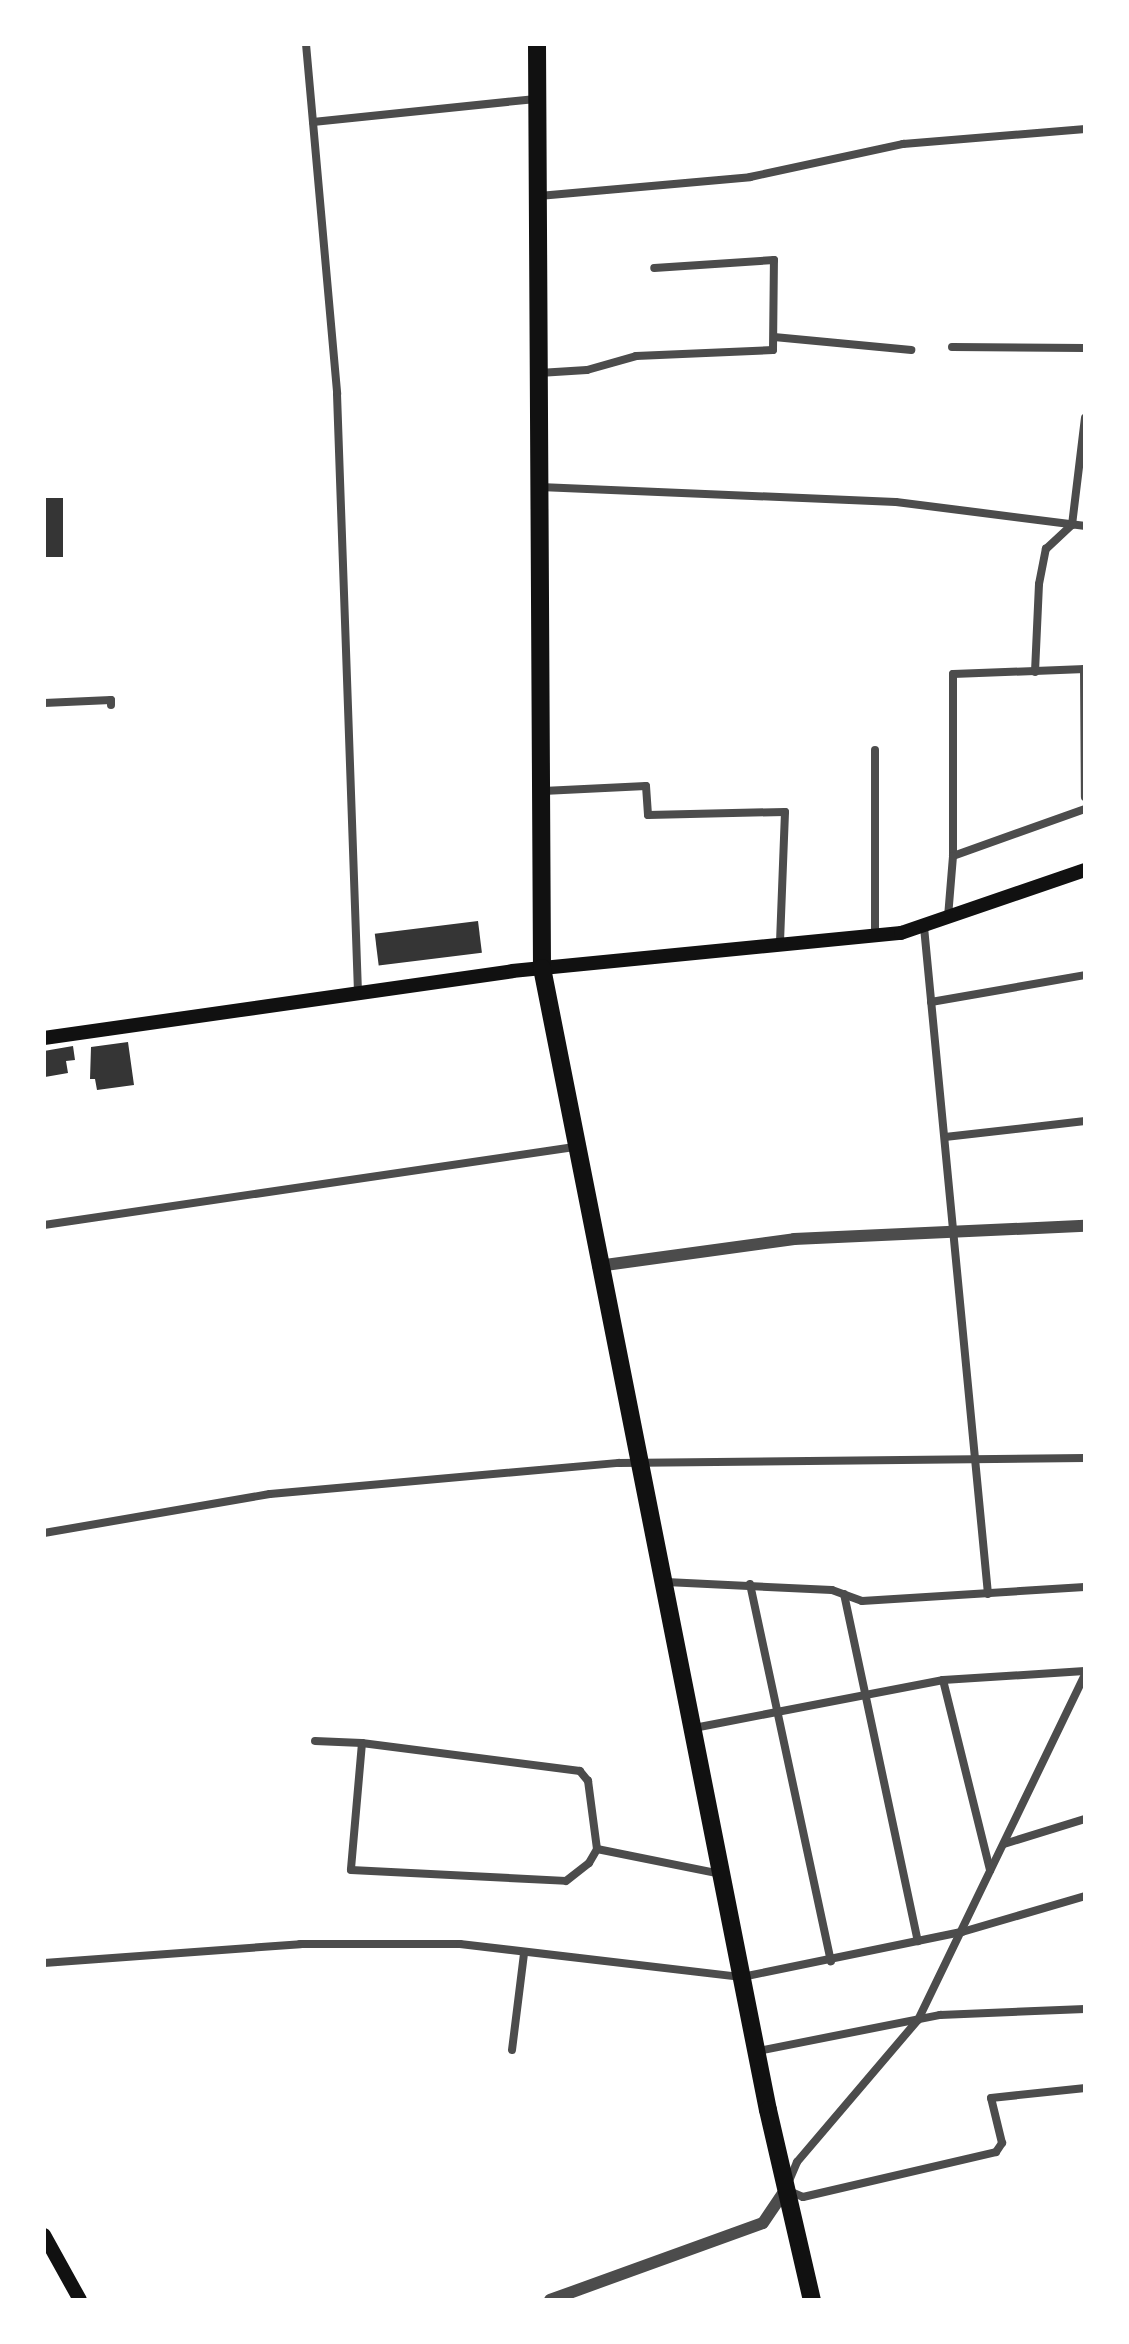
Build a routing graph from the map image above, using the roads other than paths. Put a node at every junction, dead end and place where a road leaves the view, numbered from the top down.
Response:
1 (306, 44) edge
2 (537, 44) edge
3 (537, 99) junction
4 (313, 122) junction
5 (1085, 129) edge
6 (536, 196) junction
7 (654, 268) dead end
8 (774, 337) junction
9 (952, 347) dead end
10 (1085, 348) edge
11 (911, 350) dead end
12 (539, 373) junction
13 (1085, 418) edge
14 (540, 487) junction
15 (1072, 525) junction
16 (1085, 526) edge
17 (1085, 669) edge
18 (1035, 672) junction
19 (44, 703) edge
20 (111, 705) dead end
21 (875, 750) dead end
22 (538, 791) junction
23 (1085, 797) edge
24 (1085, 809) edge
25 (953, 856) junction
26 (1085, 870) edge
27 (948, 918) junction
28 (924, 927) junction
29 (875, 936) junction
30 (780, 946) junction
31 (542, 968) junction
32 (1085, 975) edge
33 (358, 991) junction
34 (931, 1002) junction
35 (44, 1038) edge
36 (1085, 1121) edge
37 (945, 1137) junction
38 (574, 1147) junction
39 (44, 1225) edge
40 (1085, 1226) edge
41 (954, 1228) junction
42 (598, 1266) junction
43 (1085, 1458) edge
44 (977, 1461) junction
45 (642, 1465) junction
46 (44, 1533) edge
47 (666, 1582) junction
48 (750, 1584) junction
49 (1085, 1587) edge
50 (844, 1594) junction
51 (988, 1594) junction
52 (1085, 1673) edge
53 (943, 1680) junction
54 (865, 1695) junction
55 (777, 1712) junction
56 (694, 1728) junction
57 (315, 1741) dead end
58 (362, 1743) junction
59 (1085, 1819) edge
60 (1004, 1844) junction
61 (597, 1849) junction
62 (990, 1871) junction
63 (723, 1874) junction
64 (1085, 1896) edge
65 (962, 1932) junction
66 (918, 1941) junction
67 (524, 1954) junction
68 (831, 1961) junction
69 (44, 1963) edge
70 (742, 1977) junction
71 (1085, 2009) edge
72 (918, 2020) junction
73 (512, 2050) dead end
74 (756, 2052) junction
75 (1085, 2088) edge
76 (785, 2190) junction
77 (44, 2235) edge
78 (80, 2300) edge
79 (550, 2300) edge
80 (812, 2300) edge

1 - 4 street
2 - 3 highway
3 - 4 street
3 - 6 highway
4 - 33 street
5 - 6 street
6 - 12 highway
7 - 8 street
8 - 11 street
8 - 12 street
9 - 10 street
12 - 14 highway
13 - 15 street
14 - 15 street
14 - 22 highway
15 - 16 street
15 - 18 street
17 - 18 street
17 - 23 street
18 - 25 street
19 - 20 street
21 - 29 street
22 - 30 street
22 - 31 highway
24 - 25 street
25 - 27 street
26 - 27 main road
27 - 28 main road
28 - 29 main road
28 - 34 street
29 - 30 main road
30 - 31 main road
31 - 33 main road
31 - 38 highway
32 - 34 street
33 - 35 main road
34 - 37 street
36 - 37 street
37 - 41 street
38 - 39 street
38 - 42 highway
40 - 41 street
41 - 42 street
41 - 44 street
42 - 45 highway
43 - 44 street
44 - 45 street
44 - 51 street
45 - 46 street
45 - 47 highway
47 - 48 street
47 - 56 highway
48 - 50 street
48 - 55 street
49 - 51 street
50 - 51 street
50 - 54 street
52 - 53 street
52 - 60 street
53 - 54 street
53 - 62 street
54 - 55 street
54 - 66 street
55 - 56 street
55 - 68 street
56 - 63 highway
57 - 58 street
58 - 61 street
58 - 61 street
59 - 60 street
60 - 62 street
61 - 63 street
62 - 65 street
63 - 70 highway
64 - 65 street
65 - 66 street
65 - 72 street
66 - 68 street
67 - 69 street
67 - 70 street
67 - 73 street
68 - 70 street
70 - 74 highway
71 - 72 street
72 - 74 street
72 - 76 street
74 - 76 highway
75 - 76 street
76 - 79 street
76 - 80 highway
77 - 78 main road

